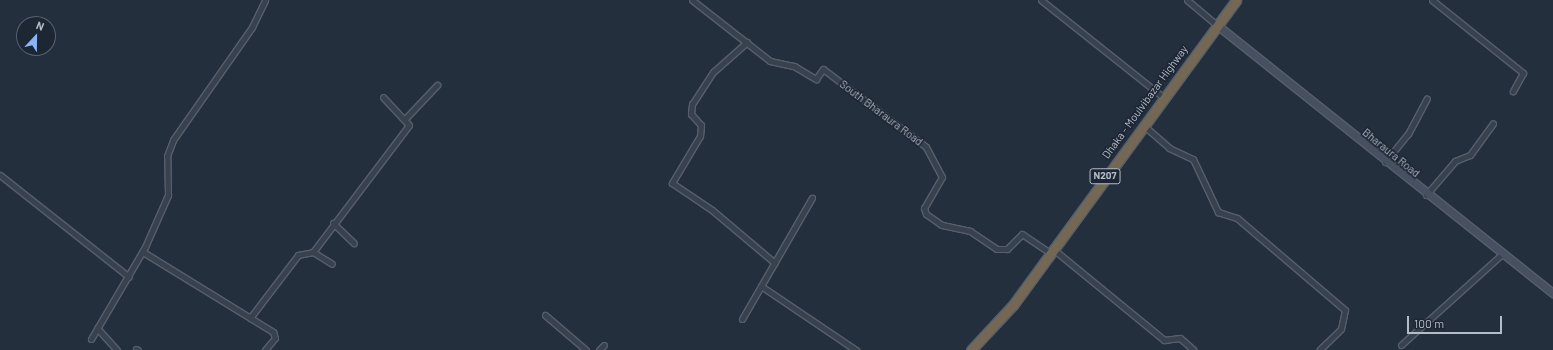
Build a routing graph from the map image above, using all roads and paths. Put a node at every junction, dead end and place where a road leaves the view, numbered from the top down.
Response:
1 (265, 0) edge
2 (692, 0) edge
3 (1040, 0) edge
4 (1186, 0) edge
5 (1236, 0) edge
6 (1432, 0) edge
7 (1217, 25) junction
8 (747, 42) junction
9 (437, 85) dead end
10 (1513, 91) dead end
11 (383, 97) dead end
12 (1163, 97) junction
13 (1427, 99) dead end
14 (405, 118) junction
15 (1493, 123) dead end
16 (1142, 125) junction
17 (1385, 162) junction
18 (0, 175) edge
19 (1426, 195) junction
20 (812, 198) dead end
21 (333, 223) junction
22 (354, 243) dead end
23 (1051, 251) junction
24 (143, 252) junction
25 (314, 252) junction
26 (1502, 254) junction
27 (775, 263) junction
28 (332, 264) dead end
29 (129, 277) junction
30 (761, 286) junction
31 (1553, 294) edge
32 (545, 315) dead end
33 (250, 318) junction
34 (742, 318) dead end
35 (98, 328) junction
36 (91, 339) dead end
37 (604, 345) dead end
38 (1401, 345) dead end
39 (117, 350) edge
40 (265, 350) edge
41 (586, 350) edge
42 (599, 350) edge
43 (856, 350) edge
44 (971, 350) edge
45 (1194, 350) edge
46 (1319, 350) edge

1 - 24 street
2 - 8 street, South Bharaura Road
3 - 12 street
4 - 7 street
5 - 7 highway, Dhaka - Moulvibazar Highway / N207
6 - 10 street
7 - 12 highway, Dhaka - Moulvibazar Highway / N207
7 - 17 main road, Bharaura Road
8 - 23 street, South Bharaura Road
8 - 27 street
9 - 14 street
11 - 14 street
12 - 16 highway, Dhaka - Moulvibazar Highway / N207
13 - 17 street
14 - 21 street
15 - 19 street
16 - 23 highway, Dhaka - Moulvibazar Highway / N207
16 - 46 street
17 - 19 main road, Bharaura Road
18 - 29 street
19 - 26 main road, Bharaura Road
20 - 27 street
21 - 22 street
21 - 25 street
23 - 44 highway, Dhaka - Moulvibazar Highway / N207
23 - 45 street
24 - 29 street
24 - 33 street
25 - 28 street
25 - 33 street
26 - 31 main road, Bharaura Road
26 - 38 street
27 - 30 street
29 - 35 street
30 - 34 street
30 - 43 street
32 - 41 street
33 - 40 street
35 - 36 street
35 - 39 street
37 - 42 street

